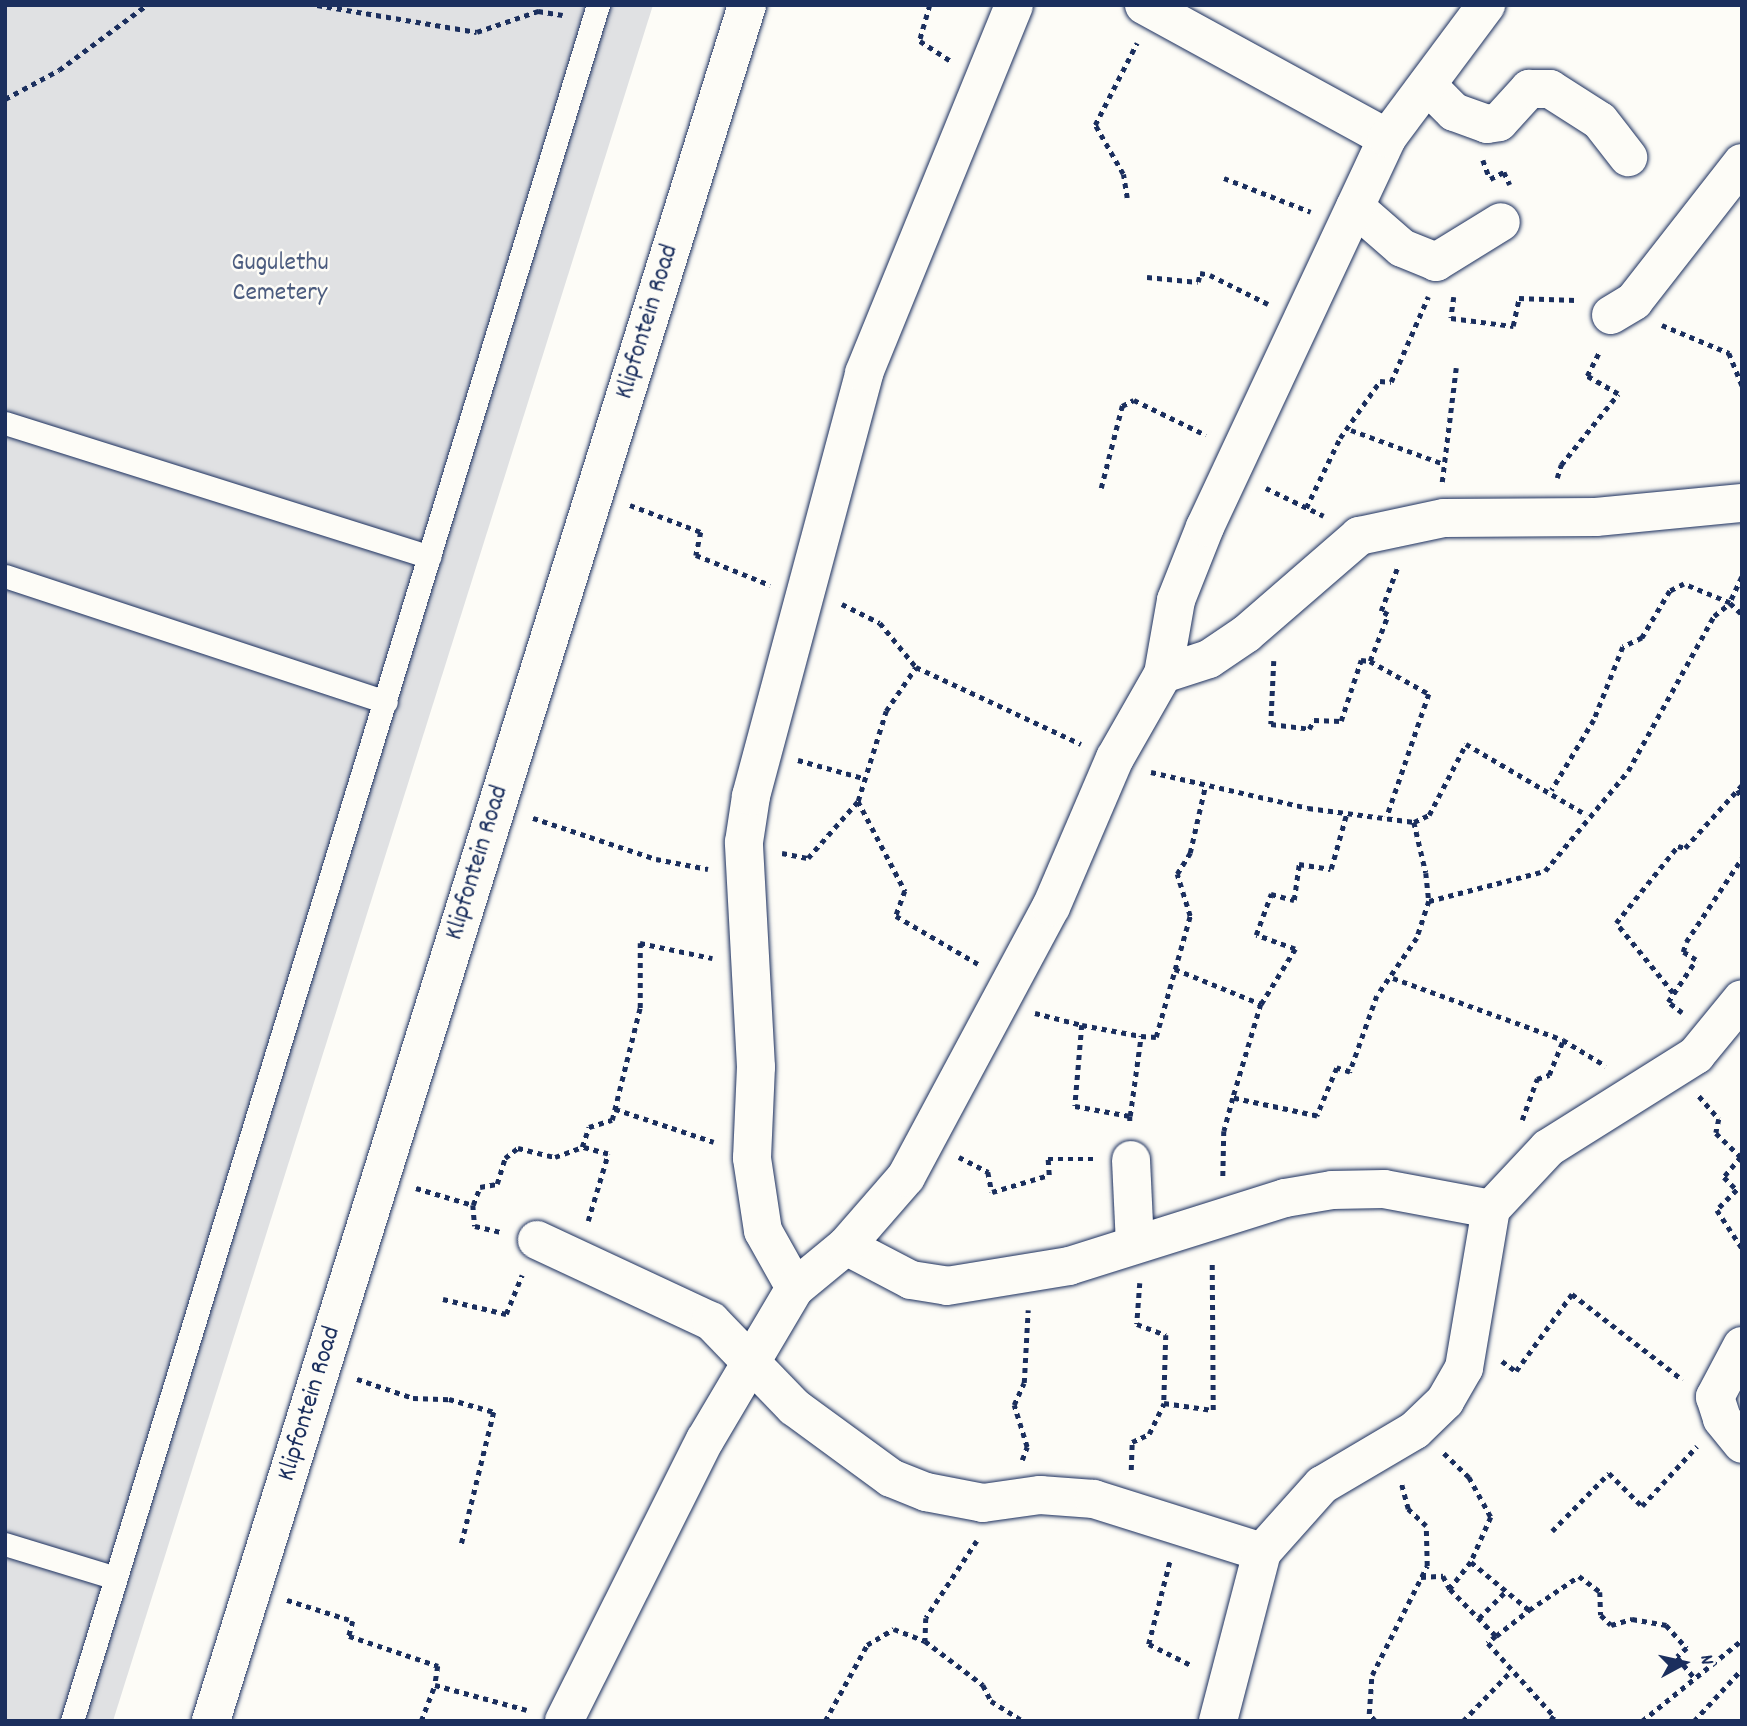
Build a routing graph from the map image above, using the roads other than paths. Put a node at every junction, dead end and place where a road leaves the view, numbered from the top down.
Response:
1 (747, 5) edge
2 (1014, 5) edge
3 (1486, 5) edge
4 (587, 7) edge
5 (1149, 9) edge
6 (1427, 85) junction
7 (1387, 138) junction
8 (1628, 157) dead end
9 (1742, 163) edge
10 (1349, 216) junction
11 (1501, 222) road end
12 (1622, 308) road end
13 (5, 424) edge
14 (1742, 503) edge
15 (429, 557) junction
16 (5, 576) edge
17 (1163, 674) junction
18 (386, 702) junction
19 (1742, 999) edge
20 (1131, 1160) road end
21 (1491, 1209) junction
22 (537, 1240) road end
23 (1135, 1244) junction
24 (846, 1246) junction
25 (795, 1288) junction
26 (1742, 1346) edge
27 (750, 1361) junction
28 (1726, 1420) edge
29 (5, 1544) edge
30 (1262, 1552) junction
31 (113, 1577) junction
32 (565, 1720) edge
33 (72, 1721) edge
34 (211, 1721) edge
35 (1218, 1721) edge

1 - 34 street, Klipfontein Road
2 - 25 street
3 - 6 street
4 - 15 lane
5 - 7 street
6 - 7 street
6 - 8 street
7 - 10 street
9 - 12 street
10 - 11 street
10 - 17 street
13 - 15 lane
14 - 17 street
15 - 18 lane
16 - 18 lane
17 - 24 street
18 - 31 lane
19 - 21 street
20 - 23 street
21 - 23 street
21 - 30 street
22 - 27 street
23 - 24 street
24 - 25 street
25 - 27 street
26 - 28 street
27 - 30 street
27 - 32 street
29 - 31 lane
30 - 35 street
31 - 33 lane

